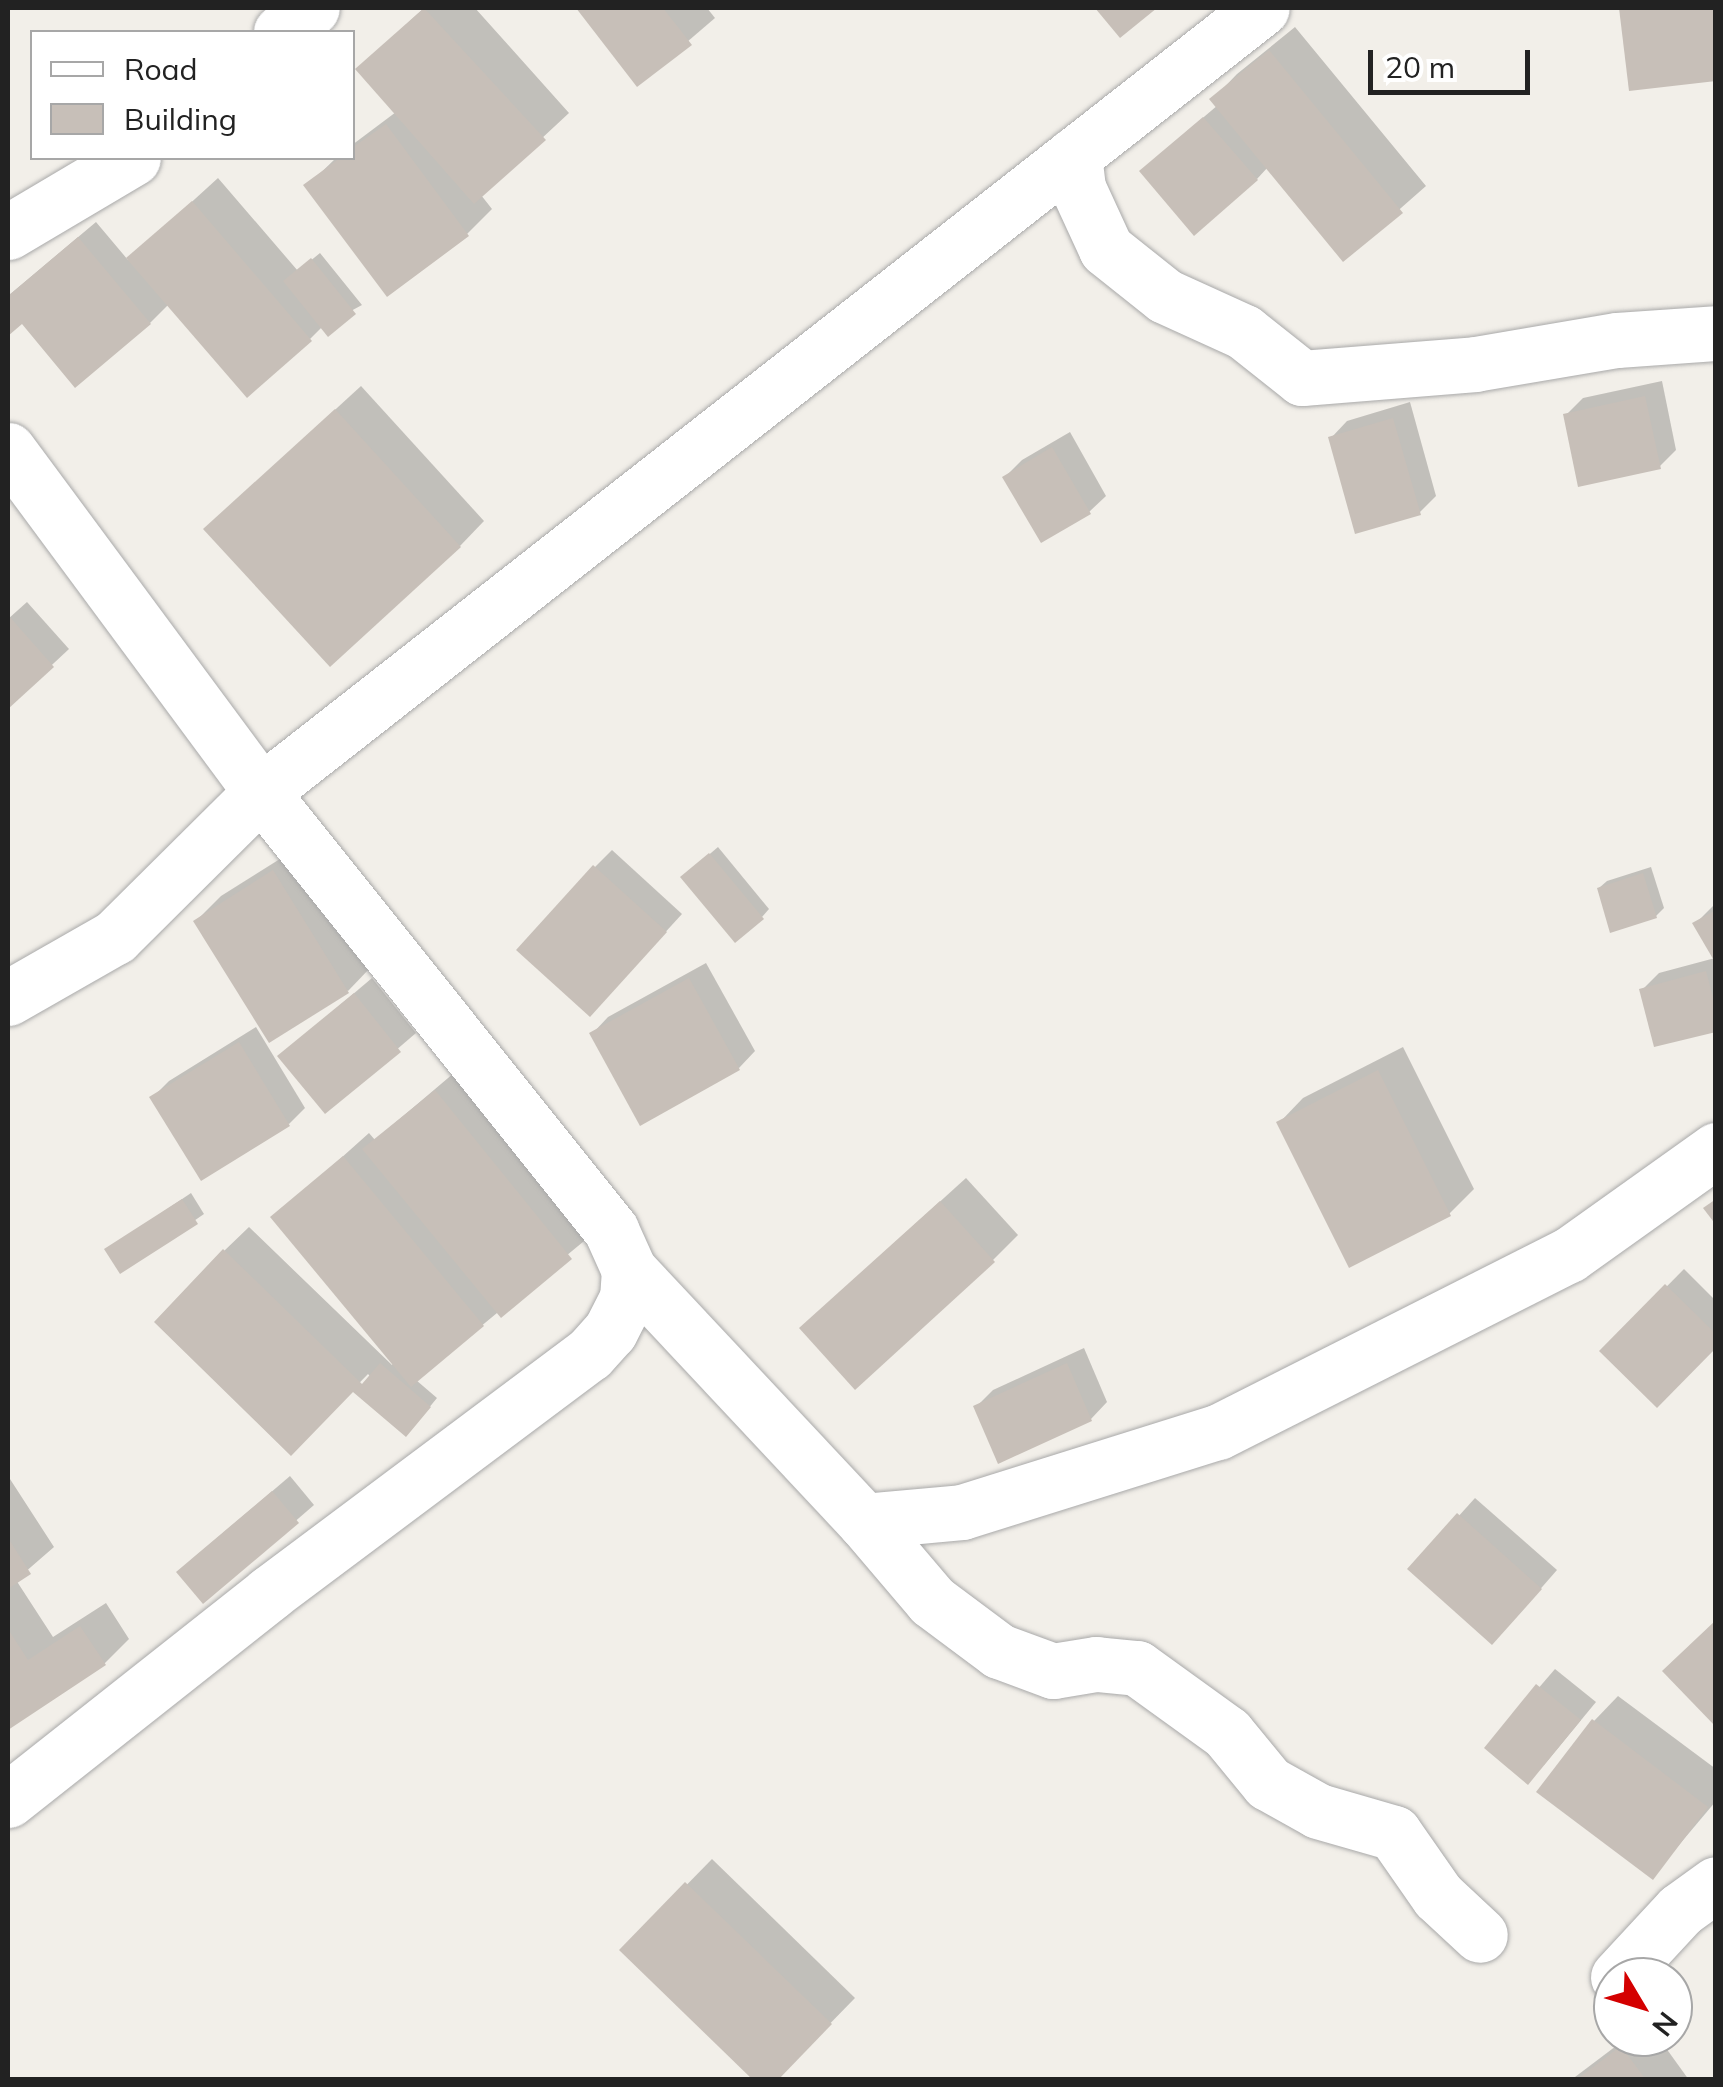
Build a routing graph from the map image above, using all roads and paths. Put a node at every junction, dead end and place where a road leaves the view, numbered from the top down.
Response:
1 (312, 8) edge
2 (1262, 8) edge
3 (284, 30) edge
4 (1074, 155) junction
5 (130, 160) edge
6 (8, 232) edge
7 (1716, 333) edge
8 (8, 450) edge
9 (261, 792) junction
10 (8, 998) edge
11 (1716, 1150) edge
12 (630, 1270) junction
13 (864, 1521) junction
14 (8, 1800) edge
15 (1716, 1884) edge
16 (1480, 1935) dead end
17 (1637, 1957) edge

1 - 3 street
2 - 4 street
4 - 7 street
4 - 9 street
5 - 6 street
8 - 9 street
9 - 10 street
9 - 12 street
11 - 13 street
12 - 13 street
12 - 14 street
13 - 16 street
15 - 17 street

